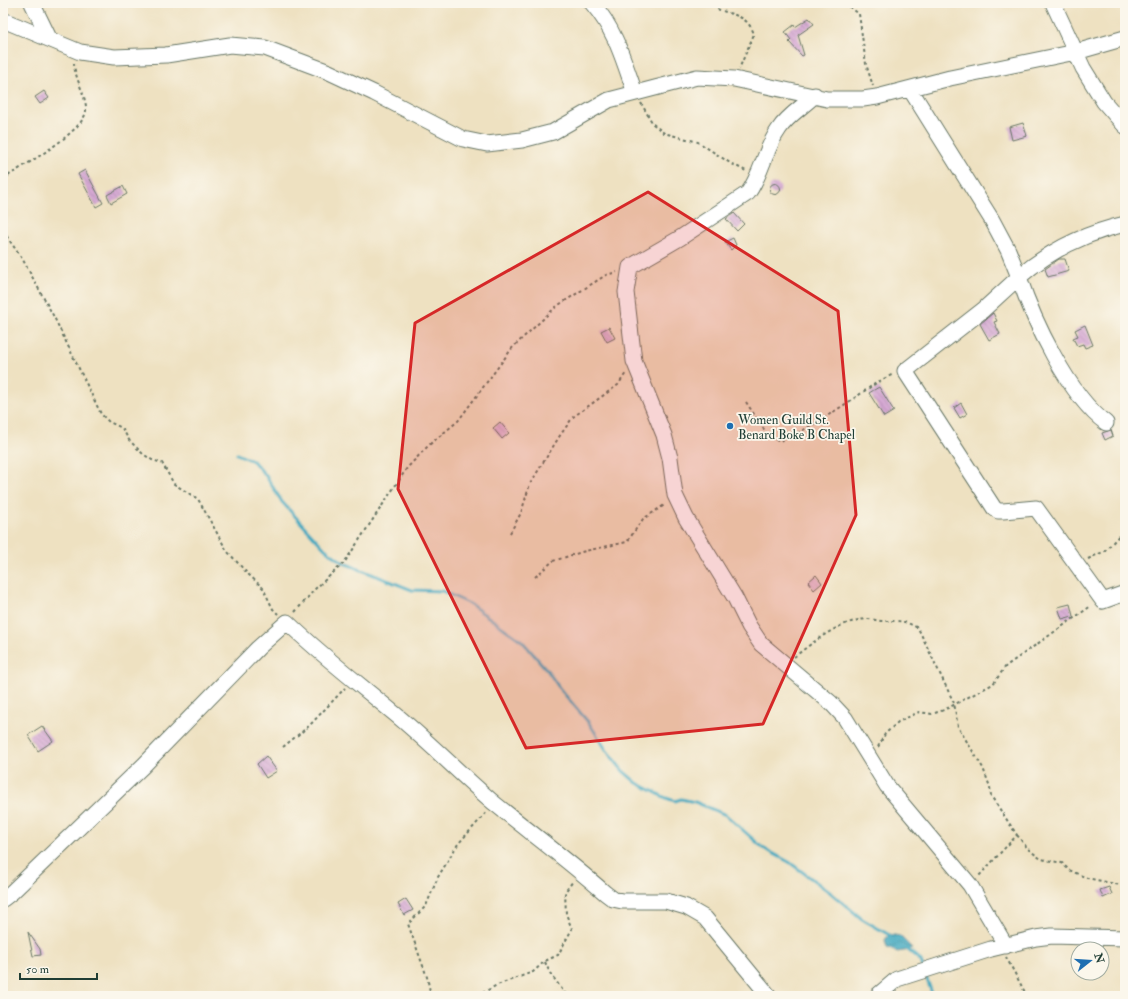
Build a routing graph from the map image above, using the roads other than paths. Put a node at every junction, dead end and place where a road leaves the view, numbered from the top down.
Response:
1 (32, 3) edge
2 (592, 3) edge
3 (1053, 3) edge
4 (3, 20) edge
5 (49, 38) junction
6 (1125, 38) edge
7 (1076, 52) junction
8 (910, 89) junction
9 (635, 93) junction
10 (815, 96) junction
11 (1125, 126) edge
12 (1125, 224) edge
13 (1019, 277) junction
14 (1106, 423) dead end
15 (1125, 592) edge
16 (3, 900) edge
17 (1125, 938) edge
18 (1006, 946) junction
19 (769, 996) edge
20 (877, 996) edge

1 - 5 street
2 - 9 street
3 - 7 street
4 - 5 street
5 - 9 street
6 - 7 street
7 - 8 street
7 - 11 street
8 - 10 street
8 - 13 street
9 - 10 street
10 - 18 street
12 - 13 street
13 - 14 street
13 - 15 street
16 - 19 street
17 - 18 street
18 - 20 street

